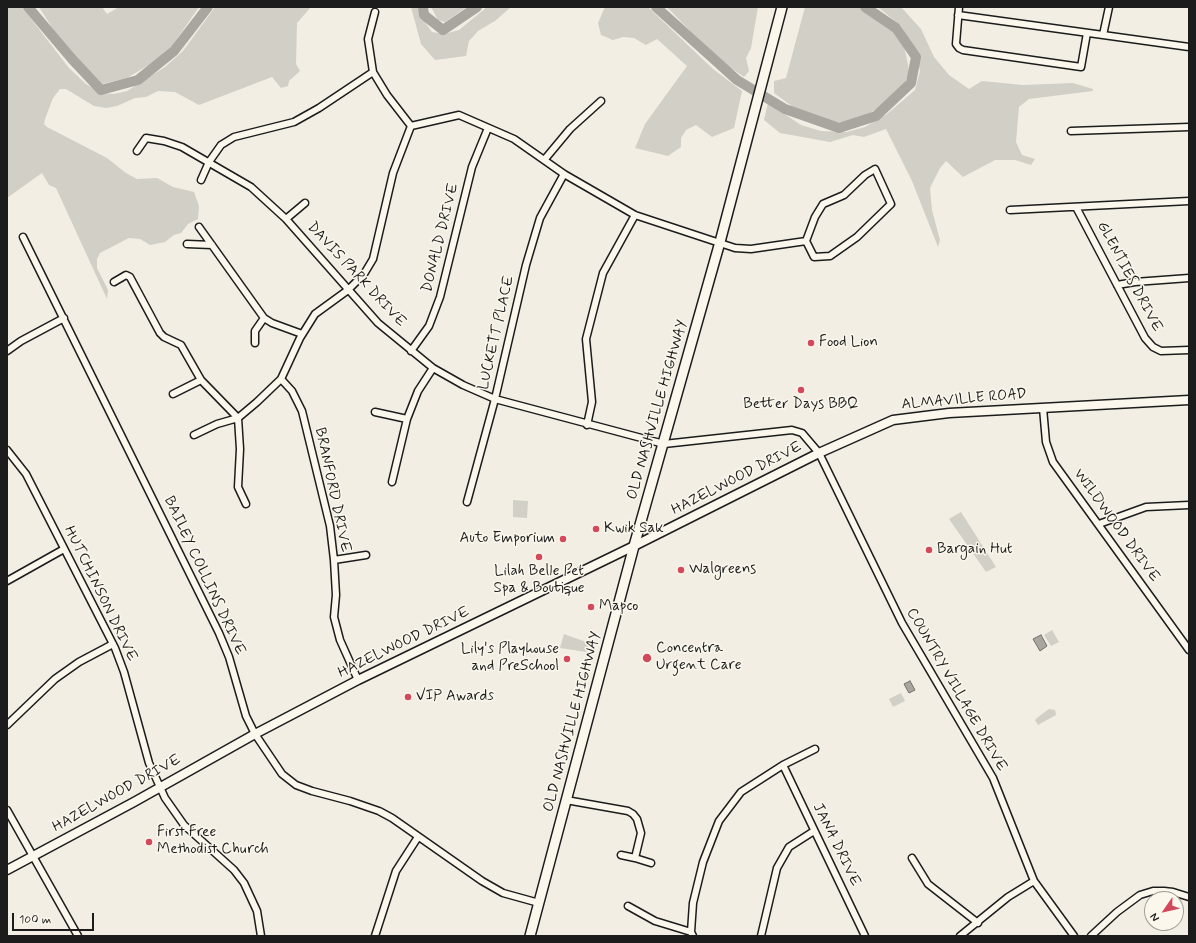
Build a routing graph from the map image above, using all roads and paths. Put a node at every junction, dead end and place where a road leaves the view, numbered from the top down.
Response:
1 (782, 7) edge
2 (959, 7) edge
3 (1109, 7) edge
4 (375, 12) dead end
5 (958, 15) junction
6 (1087, 33) junction
7 (1104, 35) junction
8 (1189, 47) edge
9 (373, 72) junction
10 (601, 102) dead end
11 (411, 126) junction
12 (1189, 126) edge
13 (488, 128) junction
14 (1071, 131) dead end
15 (137, 151) dead end
16 (545, 159) junction
17 (209, 162) junction
18 (564, 174) junction
19 (200, 180) dead end
20 (1189, 201) edge
21 (305, 203) dead end
22 (1076, 207) junction
23 (1010, 210) dead end
24 (635, 215) junction
25 (286, 219) junction
26 (199, 226) dead end
27 (23, 237) dead end
28 (806, 241) junction
29 (720, 242) junction
30 (187, 244) dead end
31 (212, 245) junction
32 (1189, 278) edge
33 (114, 282) dead end
34 (1117, 285) junction
35 (348, 290) junction
36 (64, 318) junction
37 (264, 318) junction
38 (302, 334) junction
39 (255, 343) dead end
40 (1189, 350) edge
41 (7, 351) edge
42 (411, 351) junction
43 (433, 368) junction
44 (281, 379) junction
45 (201, 380) junction
46 (172, 394) dead end
47 (495, 399) junction
48 (1189, 400) edge
49 (1043, 408) junction
50 (375, 412) dead end
51 (238, 418) junction
52 (407, 419) junction
53 (587, 425) junction
54 (194, 435) dead end
55 (664, 444) junction
56 (7, 450) edge
57 (819, 453) junction
58 (392, 482) dead end
59 (467, 502) dead end
60 (246, 504) dead end
61 (1189, 505) edge
62 (1099, 524) junction
63 (634, 546) junction
64 (64, 548) junction
65 (366, 555) dead end
66 (334, 560) junction
67 (7, 580) edge
68 (113, 644) junction
69 (1188, 647) edge
70 (358, 680) junction
71 (7, 725) edge
72 (255, 734) junction
73 (815, 749) dead end
74 (783, 765) junction
75 (160, 788) junction
76 (566, 800) junction
77 (7, 810) edge
78 (814, 831) junction
79 (418, 837) junction
80 (33, 855) junction
81 (621, 855) dead end
82 (635, 858) junction
83 (912, 858) dead end
84 (651, 863) dead end
85 (7, 870) edge
86 (1034, 881) junction
87 (1189, 897) edge
88 (539, 903) junction
89 (628, 906) dead end
90 (978, 923) junction
91 (692, 934) edge
92 (78, 936) edge
93 (261, 936) edge
94 (375, 936) edge
95 (530, 936) edge
96 (761, 936) edge
97 (865, 936) edge
98 (960, 936) edge
99 (1074, 936) edge
100 (1091, 936) edge

1 - 29 main road, OLD NASHVILLE HIGHWAY
2 - 5 street
3 - 7 street
4 - 9 street
5 - 6 street
5 - 6 street
6 - 7 street
7 - 8 street
9 - 11 street
9 - 17 street
10 - 16 street
11 - 13 street
11 - 35 street
12 - 14 street
13 - 16 street
13 - 42 street, DONALD DRIVE
15 - 17 street, DAVIS PARK DRIVE
16 - 18 street
17 - 19 street
17 - 25 street, DAVIS PARK DRIVE
18 - 24 street
18 - 47 street, LUCKETT PLACE
20 - 22 street
21 - 25 street
22 - 23 street
22 - 34 street, GLENTIES DRIVE
24 - 29 street
24 - 53 street
25 - 35 street, DAVIS PARK DRIVE
26 - 31 street
27 - 36 street, BAILEY COLLINS DRIVE
28 - 28 street
28 - 29 street
29 - 55 main road, OLD NASHVILLE HIGHWAY
30 - 31 street
31 - 37 street
32 - 34 street
33 - 45 street
34 - 40 street, GLENTIES DRIVE
35 - 38 street
35 - 42 street, DAVIS PARK DRIVE
36 - 41 street
36 - 72 street, BAILEY COLLINS DRIVE
37 - 38 street
37 - 39 street
38 - 44 street
42 - 43 street, DAVIS PARK DRIVE
43 - 47 street, DAVIS PARK DRIVE
43 - 52 street
44 - 51 street
44 - 66 street, BRANFORD DRIVE
45 - 46 street
45 - 51 street
47 - 53 street, DAVIS PARK DRIVE
47 - 59 street, LUCKETT PLACE
48 - 49 street, ALMAVILLE ROAD
49 - 57 street, ALMAVILLE ROAD
49 - 62 street, WILDWOOD DRIVE
50 - 52 street
51 - 54 street
51 - 60 street
52 - 58 street
53 - 55 street, DAVIS PARK DRIVE
55 - 57 street
55 - 63 main road, OLD NASHVILLE HIGHWAY
56 - 64 street, HUTCHINSON DRIVE
57 - 63 street, HAZELWOOD DRIVE
57 - 86 street, COUNTRY VILLAGE DRIVE
61 - 62 street
62 - 69 street, WILDWOOD DRIVE
63 - 70 street, HAZELWOOD DRIVE
63 - 76 main road, OLD NASHVILLE HIGHWAY
64 - 67 street
64 - 68 street, HUTCHINSON DRIVE
65 - 66 street
66 - 70 street, BRANFORD DRIVE
68 - 71 street
68 - 75 street, HUTCHINSON DRIVE
70 - 72 street, HAZELWOOD DRIVE
72 - 75 street, HAZELWOOD DRIVE
72 - 79 street, BAILEY COLLINS DRIVE
73 - 74 street
74 - 78 street, JANA DRIVE
74 - 91 street
75 - 80 street, HAZELWOOD DRIVE
75 - 93 street, HUTCHINSON DRIVE
76 - 82 street
76 - 88 main road, OLD NASHVILLE HIGHWAY
77 - 80 street
78 - 96 street
78 - 97 street, JANA DRIVE
79 - 88 street, BAILEY COLLINS DRIVE
79 - 94 street
80 - 85 street, HAZELWOOD DRIVE
80 - 92 street
81 - 82 street
82 - 84 street
83 - 90 street
86 - 90 street
86 - 99 street, COUNTRY VILLAGE DRIVE
87 - 100 street
88 - 95 main road, OLD NASHVILLE HIGHWAY
89 - 91 street
90 - 98 street

